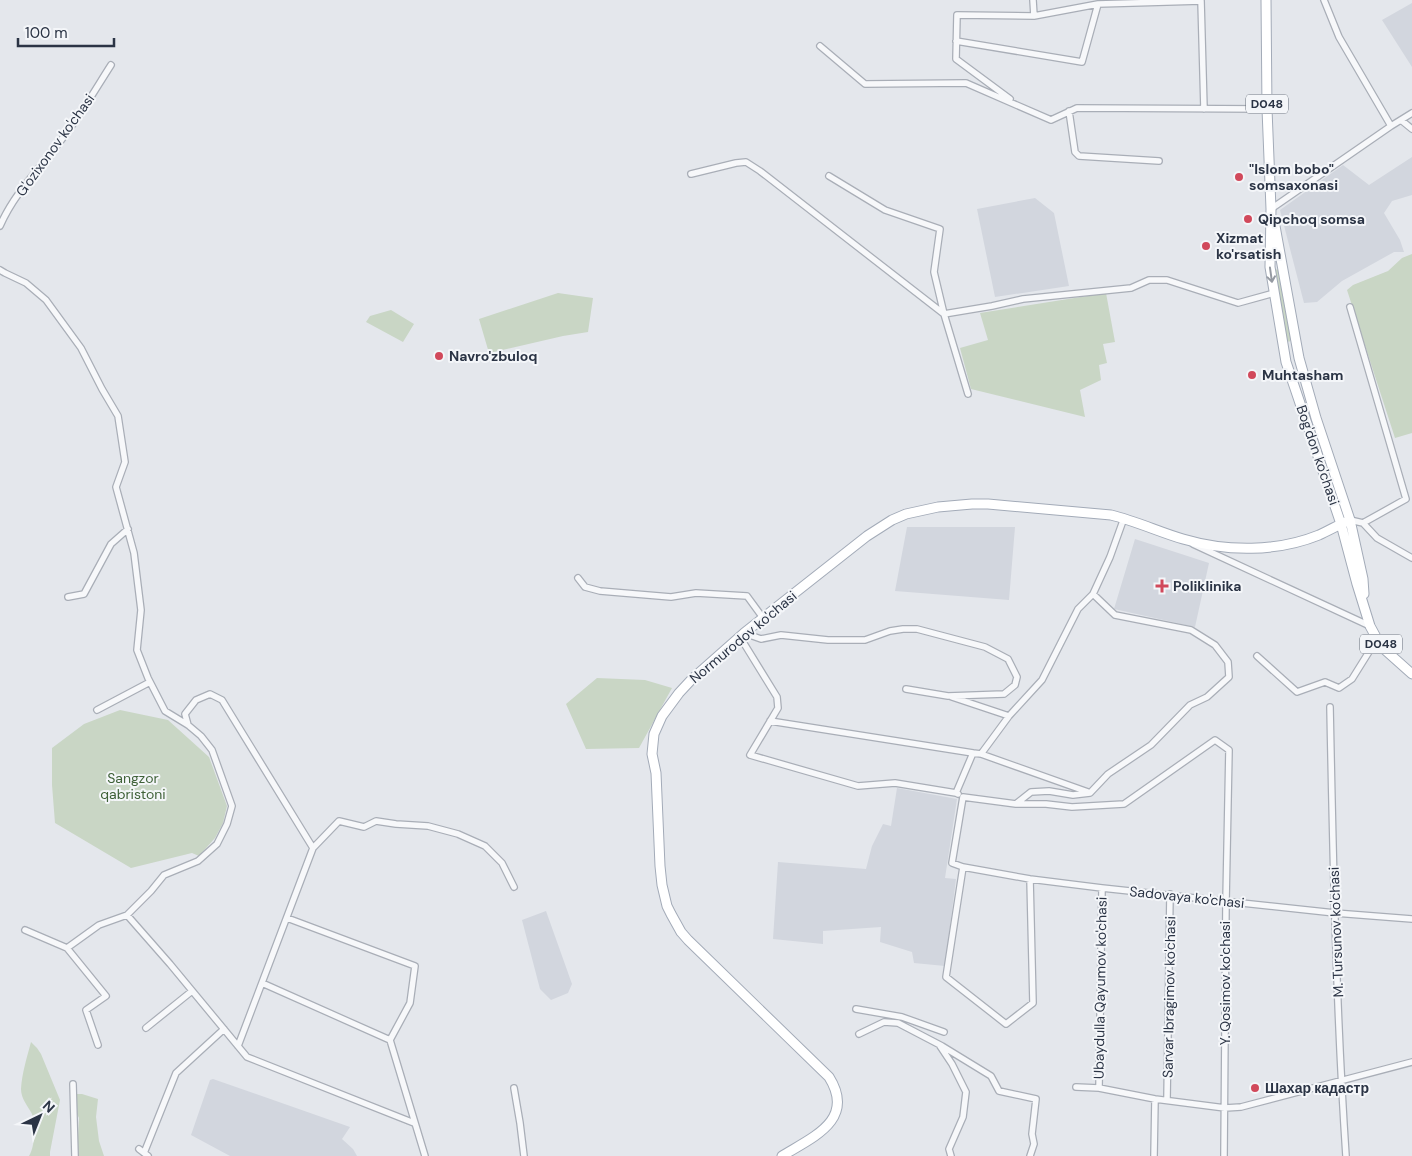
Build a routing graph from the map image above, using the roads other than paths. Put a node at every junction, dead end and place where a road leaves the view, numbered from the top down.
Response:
1 (1033, 0) edge
2 (1193, 0) edge
3 (1266, 0) edge
4 (1324, 0) edge
5 (1098, 4) junction
6 (1034, 16) junction
7 (956, 41) junction
8 (820, 46) dead end
9 (111, 65) dead end
10 (1018, 105) junction
11 (1204, 108) junction
12 (1267, 109) junction
13 (1069, 111) junction
14 (1412, 113) edge
15 (1400, 120) junction
16 (1391, 126) junction
17 (1412, 129) edge
18 (1159, 161) dead end
19 (691, 174) dead end
20 (829, 176) dead end
21 (1271, 209) junction
22 (0, 226) edge
23 (0, 270) edge
24 (1274, 293) junction
25 (1350, 306) dead end
26 (944, 314) junction
27 (1299, 358) junction
28 (1286, 362) junction
29 (968, 394) dead end
30 (1409, 501) edge
31 (1124, 518) junction
32 (1350, 520) junction
33 (1363, 523) junction
34 (1342, 524) junction
35 (128, 529) junction
36 (1176, 537) junction
37 (1412, 558) edge
38 (578, 578) dead end
39 (1093, 594) junction
40 (68, 597) dead end
41 (1364, 605) junction
42 (763, 618) junction
43 (1370, 626) junction
44 (742, 635) junction
45 (1377, 639) junction
46 (1257, 656) dead end
47 (1412, 674) edge
48 (150, 682) junction
49 (906, 689) dead end
50 (948, 696) junction
51 (1330, 707) dead end
52 (97, 710) dead end
53 (1009, 716) junction
54 (770, 721) junction
55 (188, 726) junction
56 (973, 753) junction
57 (982, 754) junction
58 (956, 793) junction
59 (1090, 793) junction
60 (964, 797) junction
61 (1016, 804) junction
62 (313, 848) junction
63 (962, 867) junction
64 (1030, 879) junction
65 (514, 887) dead end
66 (1102, 888) junction
67 (1170, 894) junction
68 (1226, 901) junction
69 (1335, 913) junction
70 (127, 915) junction
71 (287, 918) junction
72 (1412, 919) edge
73 (25, 930) dead end
74 (67, 948) junction
75 (262, 983) junction
76 (192, 991) junction
77 (856, 1009) dead end
78 (146, 1028) dead end
79 (224, 1029) junction
80 (944, 1032) dead end
81 (859, 1034) dead end
82 (390, 1040) junction
83 (98, 1044) dead end
84 (938, 1044) junction
85 (238, 1046) junction
86 (1412, 1062) edge
87 (1341, 1081) junction
88 (73, 1084) dead end
89 (1076, 1087) dead end
90 (514, 1088) dead end
91 (1099, 1088) junction
92 (1155, 1099) junction
93 (1167, 1100) junction
94 (1225, 1108) junction
95 (414, 1123) junction
96 (144, 1153) edge
97 (75, 1156) edge
98 (425, 1156) edge
99 (524, 1156) edge
100 (782, 1156) edge
101 (951, 1156) edge
102 (1030, 1156) edge
103 (1154, 1156) edge
104 (1224, 1156) edge
105 (1346, 1156) edge

1 - 6 street
2 - 5 street
2 - 11 street
3 - 12 main road, Bog'don ko'chasi / D048
4 - 16 street
5 - 6 street
5 - 7 street
6 - 7 street
7 - 10 street
8 - 10 street
9 - 22 street, G'ozixonov ko'chasi
10 - 13 street
11 - 12 street
11 - 13 street
12 - 21 main road, Bog'don ko'chasi / D048
13 - 18 street
14 - 15 street
15 - 16 street
15 - 17 street
16 - 21 street
19 - 26 street
20 - 26 street
21 -> 24 main road, Bog'don ko'chasi / D048
21 - 27 main road, Bog'don ko'chasi / D048
23 - 35 street
24 - 26 street
24 - 28 main road, Bog'don ko'chasi / D048
25 - 30 street
26 - 29 street
27 - 28 main road
27 - 32 main road, Bog'don ko'chasi / D048
28 - 34 main road, Bog'don ko'chasi / D048
30 - 33 street
31 - 36 main road, Normurodov ko'chasi
31 - 39 street
31 - 42 main road, Normurodov ko'chasi
32 - 33 street
32 - 34 main road, Normurodov ko'chasi
32 - 41 main road, D048
33 - 37 street
34 - 36 main road, Normurodov ko'chasi
34 - 41 main road, D048
35 - 40 street
35 - 48 street
36 - 43 street
38 - 42 street
39 - 53 street
39 - 59 street
41 - 43 main road, D048
42 - 44 main road, Normurodov ko'chasi
43 - 45 main road, D048
44 - 50 street
44 - 54 street
44 - 100 main road, Normurodov ko'chasi
45 - 46 street
45 - 47 main road, D048
48 - 52 street
48 - 55 street
49 - 50 street
50 - 53 street
51 - 69 street, M. Tursunov ko'chasi
53 - 57 street
54 - 56 street
54 - 58 street
55 - 62 street
55 - 70 street
56 - 57 street
56 - 58 street
57 - 59 street
58 - 60 street
59 - 61 street
60 - 61 street
60 - 63 street
61 - 68 street, Y. Qosimov ko'chasi
62 - 65 street
62 - 71 street
63 - 64 street, Sadovaya ko'chasi
63 - 64 street
64 - 66 street, Sadovaya ko'chasi
66 - 67 street, Sadovaya ko'chasi
66 - 91 street, Ubaydulla Qayumov ko'chasi
67 - 68 street, Sadovaya ko'chasi
67 - 93 street, Sarvar Ibragimov ko'chasi
68 - 69 street, Sadovaya ko'chasi
68 - 94 street, Y. Qosimov ko'chasi
69 - 72 street, Sadovaya ko'chasi
69 - 87 street, M. Tursunov ko'chasi
70 - 74 street
70 - 76 street
71 - 75 street
71 - 82 street
73 - 74 street
74 - 83 street
75 - 82 street
75 - 85 street
76 - 78 street
76 - 79 street
77 - 80 street
79 - 85 street
79 - 96 street
81 - 84 street
82 - 95 street
84 - 101 street
84 - 102 street
85 - 95 street
86 - 87 street
87 - 94 street
87 - 105 street, M. Tursunov ko'chasi
88 - 97 street
89 - 91 street
90 - 99 street
91 - 92 street
92 - 93 street
92 - 103 street
93 - 94 street
94 - 104 street, Y. Qosimov ko'chasi
95 - 98 street

